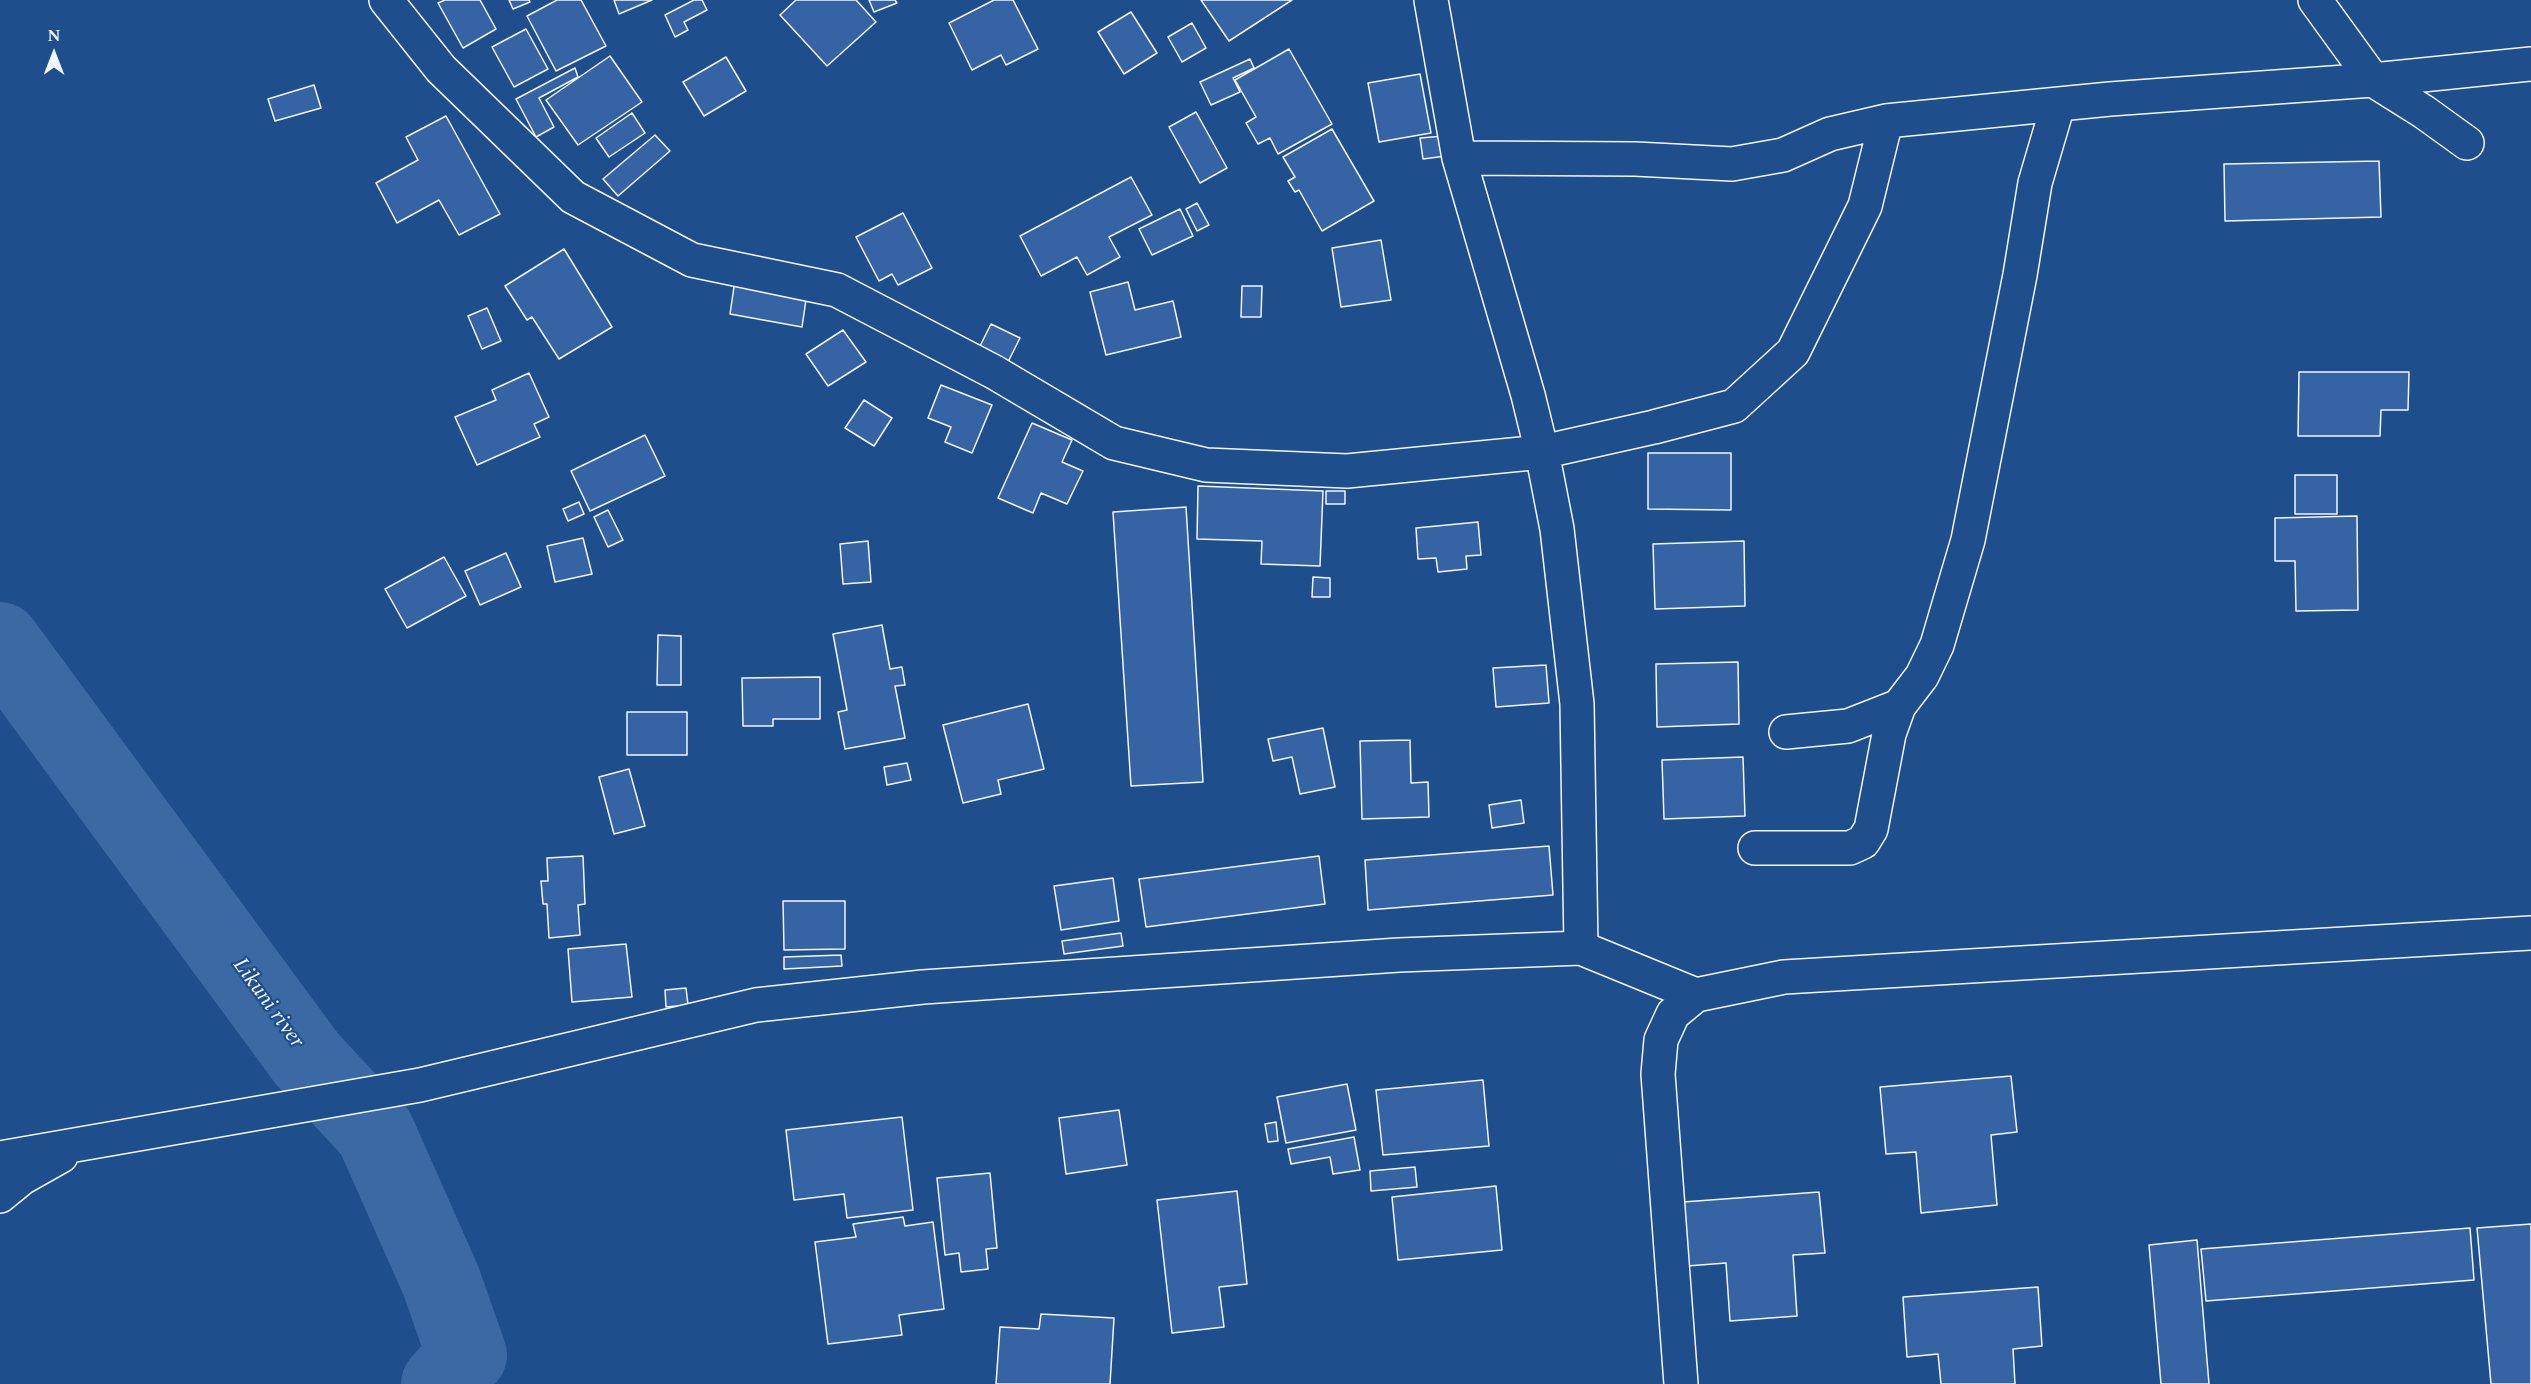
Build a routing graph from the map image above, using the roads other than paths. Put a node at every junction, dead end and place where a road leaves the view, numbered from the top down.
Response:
1 (386, 0) edge
2 (1431, 0) edge
3 (2315, 0) edge
4 (2531, 64) edge
5 (2373, 80) junction
6 (2058, 105) junction
7 (1886, 121) junction
8 (2467, 143) dead end
9 (1459, 158) junction
10 (1542, 452) junction
11 (1899, 706) junction
12 (1786, 732) dead end
13 (1755, 848) dead end
14 (2531, 933) edge
15 (1581, 948) junction
16 (1696, 995) junction
17 (83, 1143) junction
18 (0, 1158) edge
19 (0, 1196) edge
20 (1681, 1384) edge

1 - 10 street
2 - 9 street
3 - 5 street
4 - 5 street
5 - 6 street
5 - 8 street
6 - 7 street
6 - 11 street
7 - 9 street
7 - 10 street
9 - 10 street
10 - 15 street
11 - 12 street
11 - 13 street
14 - 16 street
15 - 16 street
15 - 17 street
16 - 20 street
17 - 18 street
17 - 19 street

